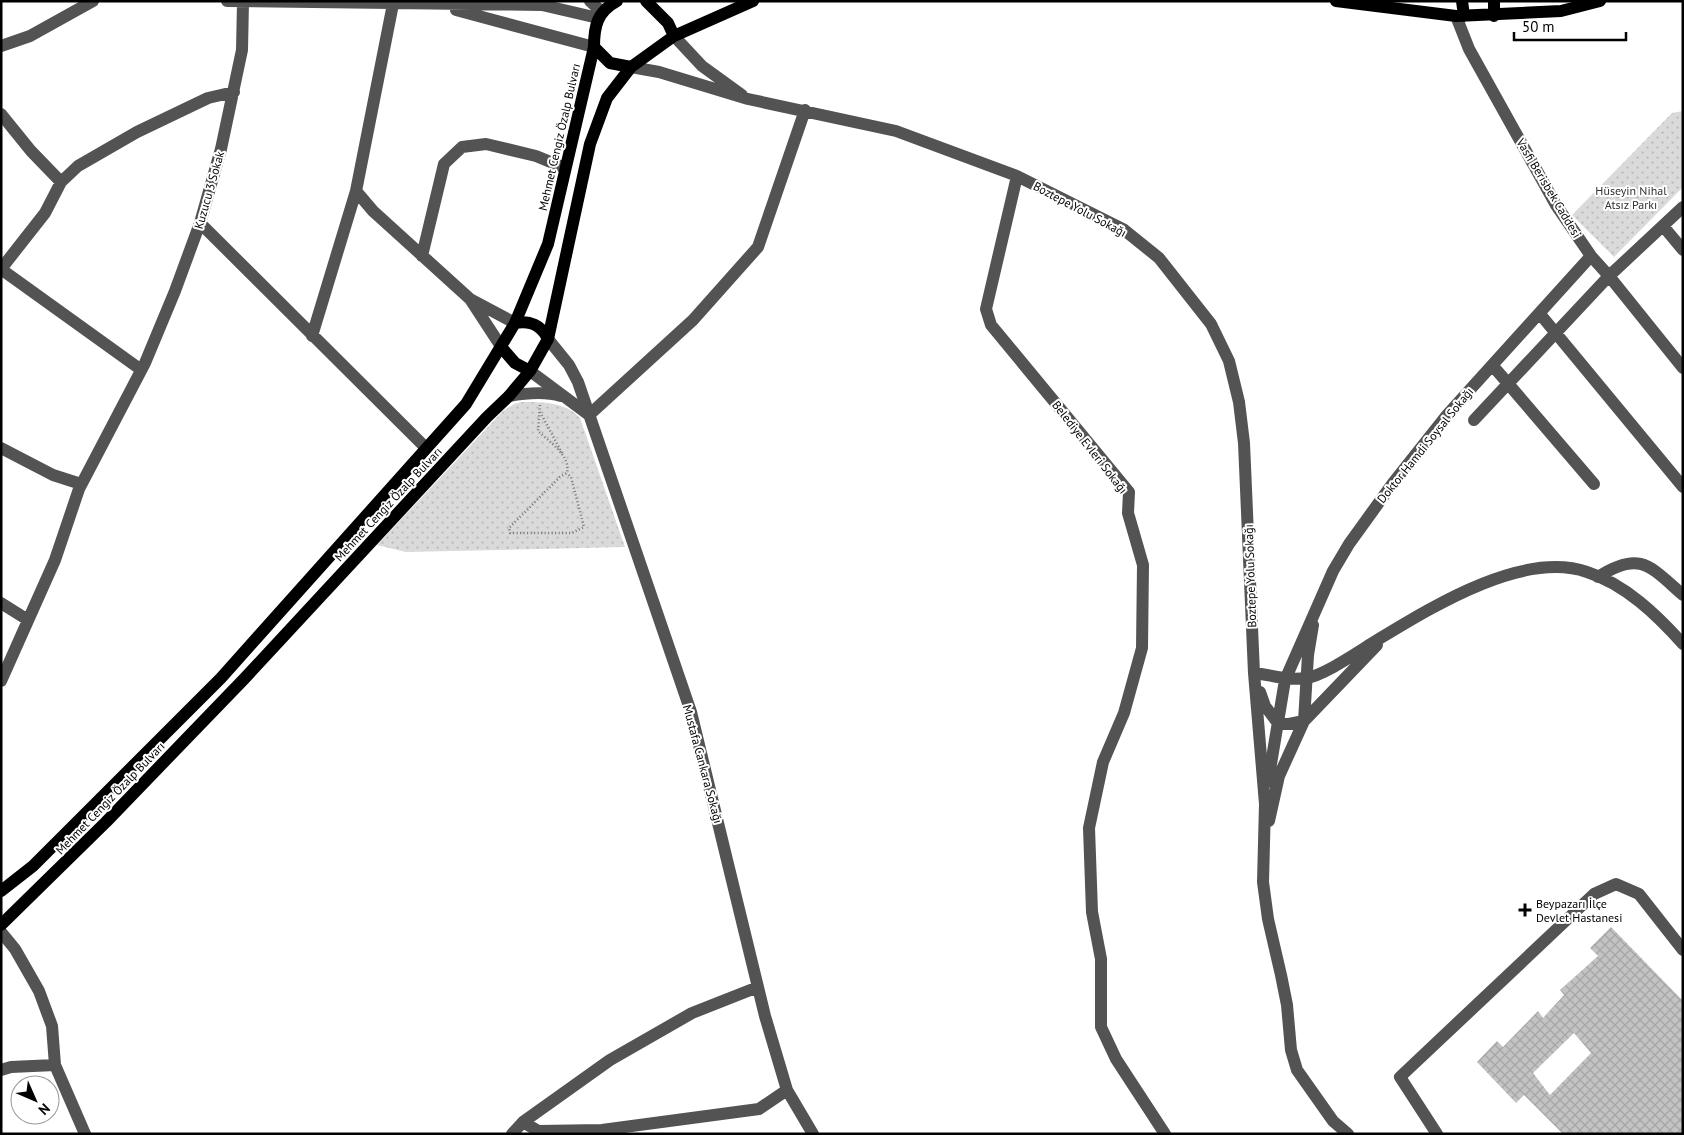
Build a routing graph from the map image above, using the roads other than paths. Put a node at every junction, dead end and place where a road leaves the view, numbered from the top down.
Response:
1 (93, 1) edge
2 (227, 1) edge
3 (590, 1) edge
4 (617, 1) edge
5 (646, 1) edge
6 (752, 1) edge
7 (1336, 1) edge
8 (1462, 1) edge
9 (1494, 1) edge
10 (1600, 1) edge
11 (243, 2) edge
12 (357, 2) edge
13 (393, 4) junction
14 (439, 5) junction
15 (600, 15) junction
16 (1460, 16) junction
17 (1494, 16) junction
18 (674, 36) junction
19 (1, 46) edge
20 (594, 48) junction
21 (631, 67) junction
22 (234, 92) junction
23 (748, 99) junction
24 (805, 110) junction
25 (1, 114) edge
26 (565, 168) junction
27 (1017, 176) junction
28 (61, 182) junction
29 (356, 191) junction
30 (1683, 207) edge
31 (200, 223) junction
32 (1663, 226) junction
33 (1683, 250) edge
34 (422, 256) junction
35 (1591, 256) junction
36 (1, 269) edge
37 (1610, 276) junction
38 (470, 299) junction
39 (1540, 314) junction
40 (515, 323) junction
41 (1556, 333) junction
42 (312, 336) junction
43 (548, 340) junction
44 (502, 348) junction
45 (1492, 366) junction
46 (1683, 368) edge
47 (140, 369) junction
48 (530, 372) junction
49 (1507, 385) junction
50 (509, 396) junction
51 (562, 397) junction
52 (589, 415) junction
53 (1474, 420) dead end
54 (1, 448) edge
55 (426, 448) junction
56 (81, 484) junction
57 (1594, 484) dead end
58 (1683, 487) edge
59 (1598, 577) junction
60 (1683, 595) edge
61 (1, 603) edge
62 (1317, 604) junction
63 (28, 620) junction
64 (1386, 634) junction
65 (1683, 644) edge
66 (1254, 673) junction
67 (1308, 678) junction
68 (1285, 680) junction
69 (1, 681) edge
70 (1304, 721) junction
71 (1277, 722) junction
72 (1265, 804) junction
73 (1263, 842) junction
74 (1, 891) edge
75 (1, 924) edge
76 (1, 932) edge
77 (1683, 950) edge
78 (758, 987) junction
79 (55, 1065) junction
80 (1, 1070) edge
81 (787, 1090) junction
82 (523, 1122) junction
83 (85, 1134) edge
84 (512, 1134) edge
85 (813, 1134) edge
86 (1165, 1134) edge
87 (1348, 1134) edge
88 (1437, 1134) edge

1 - 19 street
2 - 11 street
3 - 15 street
4 - 15 main road
5 - 18 main road
6 - 18 main road, Mehmet Cengiz Özalp Bulvarı
7 - 16 main road
8 - 16 main road
9 - 17 main road
10 - 17 main road
11 - 12 street
11 - 22 street, Kuzucu 3 Sokak
12 - 13 street
13 - 14 street
13 - 29 street
14 - 15 street
14 - 20 street
15 - 20 main road, Mehmet Cengiz Özalp Bulvarı
16 - 17 main road
16 - 35 street, Vasfi Berisbek Caddesi
18 - 21 main road, Mehmet Cengiz Özalp Bulvarı
18 - 23 street
20 - 21 main road
20 - 26 main road, Mehmet Cengiz Özalp Bulvarı
21 - 23 street, Boztepe Yolu Sokağı
21 - 43 main road, Mehmet Cengiz Özalp Bulvarı
22 - 28 street
22 - 31 street, Kuzucu 3 Sokak
23 - 24 street, Boztepe Yolu Sokağı
24 - 27 street, Boztepe Yolu Sokağı
24 - 52 street
25 - 28 street
26 - 34 street
26 - 40 main road, Mehmet Cengiz Özalp Bulvarı
27 - 66 street, Boztepe Yolu Sokağı
27 - 86 street, Belediye Evleri Sokağı
28 - 36 street
29 - 34 street
29 - 42 street
30 - 32 street
31 - 42 street
31 - 47 street, Kuzucu 3 Sokak
32 - 33 street
32 - 37 street
34 - 38 street
35 - 37 street, Vasfi Berisbek Caddesi
35 - 39 street, Doktor Hamdi Soysal Sokağı
36 - 47 street
37 - 41 street
37 - 46 street, Vasfi Berisbek Caddesi
38 - 40 street
38 - 44 street
39 - 41 street
39 - 45 street, Doktor Hamdi Soysal Sokağı
40 - 43 main road
40 - 44 main road, Mehmet Cengiz Özalp Bulvarı
41 - 49 street
41 - 58 street
42 - 55 street
43 - 48 main road, Mehmet Cengiz Özalp Bulvarı
43 - 52 street, Mustafa Cankara Sokağı
44 - 48 main road
44 - 55 main road, Mehmet Cengiz Özalp Bulvarı
45 - 49 street
45 - 62 street, Doktor Hamdi Soysal Sokağı
47 - 56 street, Kuzucu 3 Sokak
48 - 50 main road, Mehmet Cengiz Özalp Bulvarı
48 - 51 street
49 - 53 street
49 - 57 street
50 - 51 street
50 - 75 main road, Mehmet Cengiz Özalp Bulvarı
51 - 52 street
52 - 78 street, Mustafa Cankara Sokağı
54 - 56 street
55 - 74 main road, Mehmet Cengiz Özalp Bulvarı
56 - 63 street, Kuzucu 3 Sokak
59 - 60 street
59 - 64 street
59 - 65 street
61 - 63 street
62 - 67 street
62 - 68 street
63 - 69 street, Kuzucu 3 Sokak
64 - 67 street
64 - 70 street
66 - 68 street
66 - 71 street
66 - 72 street
67 - 68 street
67 - 70 street
68 - 71 street
70 - 71 street
70 - 73 street
71 - 72 street
72 - 73 street
73 - 87 street
76 - 79 street
77 - 88 street
78 - 81 street, Mustafa Cankara Sokağı
78 - 82 street
79 - 80 street
79 - 83 street
81 - 82 street
81 - 85 street, Mustafa Cankara Sokağı
82 - 84 street

